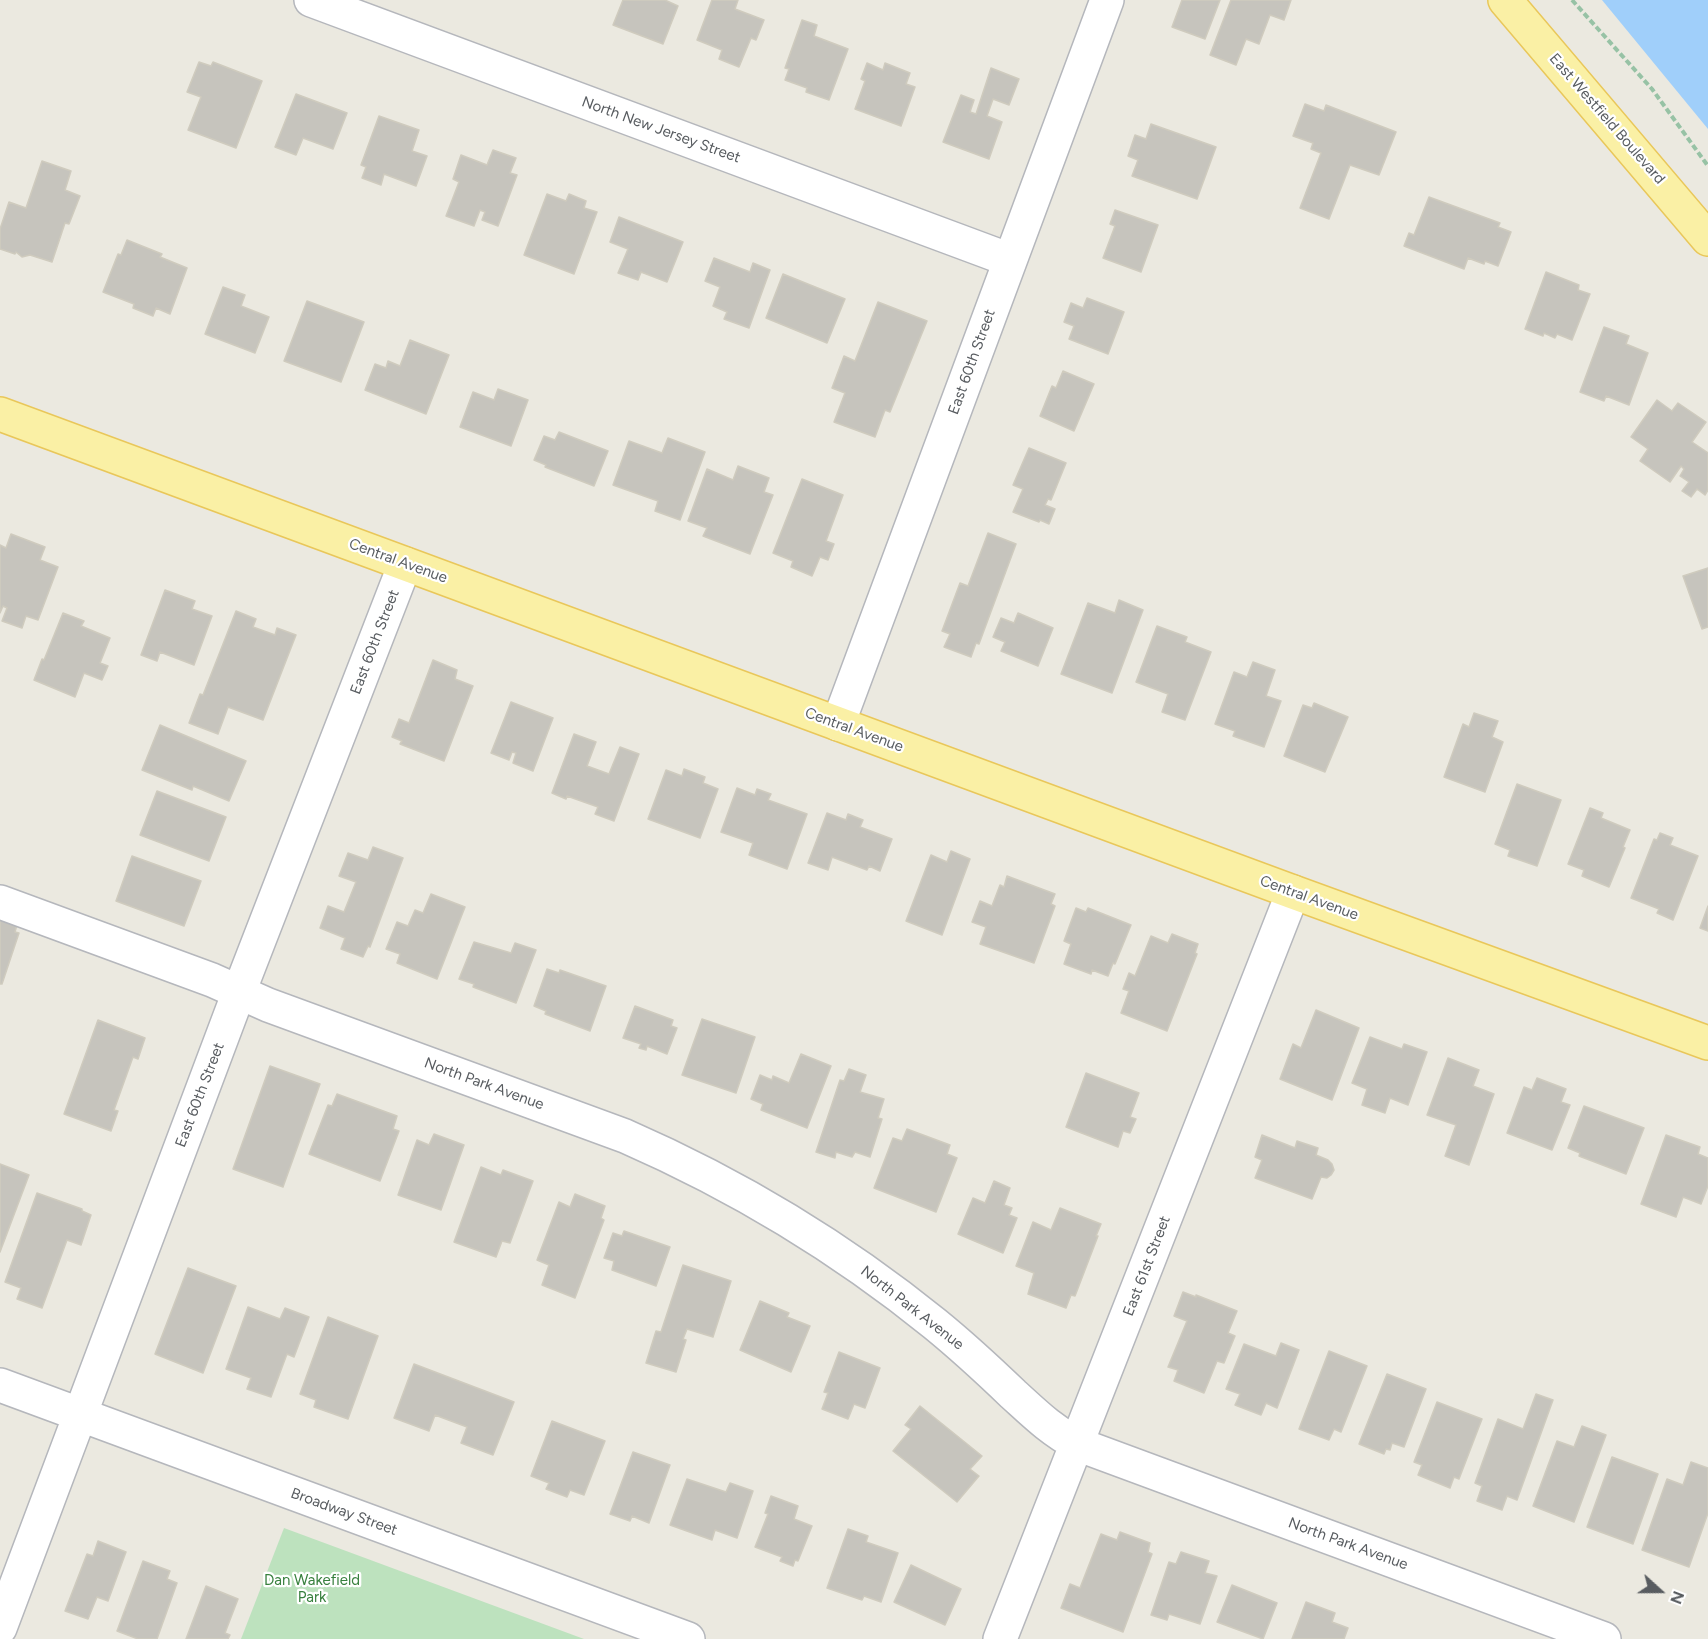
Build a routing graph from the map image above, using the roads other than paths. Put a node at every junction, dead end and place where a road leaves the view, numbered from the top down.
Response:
1 (311, 0) edge
2 (1107, 0) edge
3 (1505, 0) edge
4 (1708, 239) edge
5 (1010, 260) junction
6 (0, 414) edge
7 (405, 564) junction
8 (838, 724) junction
9 (1293, 892) junction
10 (0, 902) edge
11 (226, 986) junction
12 (1708, 1044) edge
13 (0, 1385) edge
14 (80, 1415) junction
15 (1077, 1444) junction
16 (0, 1628) edge
17 (688, 1639) edge
18 (1000, 1639) edge
19 (1604, 1639) edge

1 - 5 street, North New Jersey Street
2 - 5 street, East 60th Street
3 - 4 main road, East Westfield Boulevard
5 - 8 street, East 60th Street
6 - 7 main road, Central Avenue
7 - 8 main road, Central Avenue
7 - 11 street, East 60th Street
8 - 9 main road, Central Avenue
9 - 12 main road, Central Avenue
9 - 15 street, East 61st Street
10 - 11 street, North Park Avenue
11 - 14 street, East 60th Street
11 - 15 street, North Park Avenue
13 - 14 street, Broadway Street
14 - 16 street, East 60th Street
14 - 17 street, Broadway Street
15 - 18 street, East 61st Street
15 - 19 street, North Park Avenue

